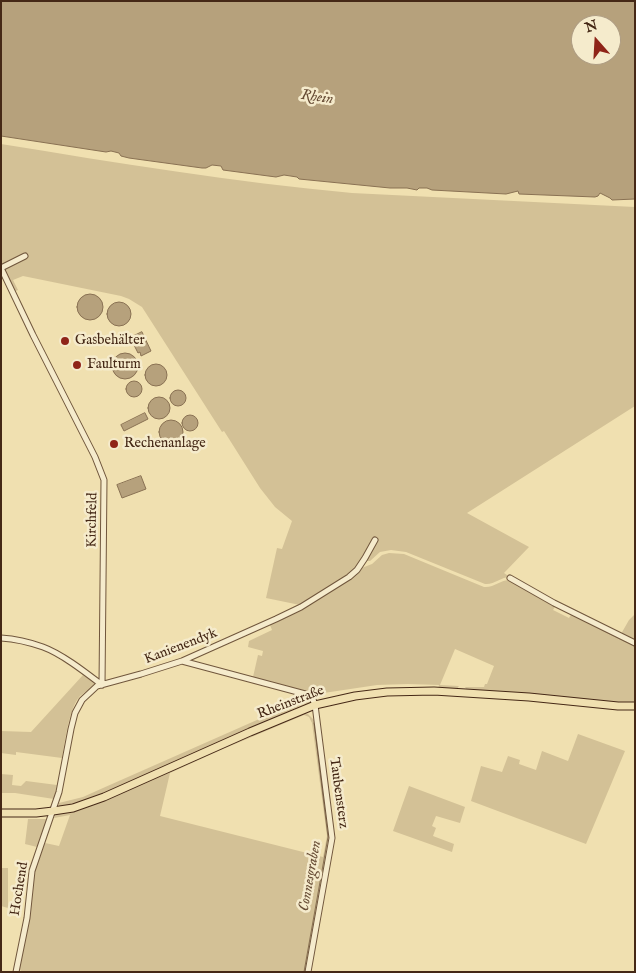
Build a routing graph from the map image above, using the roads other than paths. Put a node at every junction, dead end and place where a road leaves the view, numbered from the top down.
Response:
1 (25, 256) dead end
2 (1, 268) edge
3 (375, 540) dead end
4 (510, 578) dead end
5 (1, 638) edge
6 (635, 643) edge
7 (182, 661) junction
8 (102, 684) junction
9 (315, 705) junction
10 (635, 706) edge
11 (53, 811) junction
12 (1, 813) edge
13 (16, 972) edge
14 (308, 972) edge

1 - 2 street
2 - 8 street, Kirchfeld
3 - 7 street, Kanienendyk
4 - 6 street
5 - 8 street
7 - 8 street, Kanienendyk
7 - 9 street
8 - 11 street, Kanienendyk
9 - 10 main road, Rheinstraße
9 - 11 main road, Rheinstraße
9 - 14 street, Taubensterz
11 - 12 main road, Rheinstraße
11 - 13 street, Hochend

